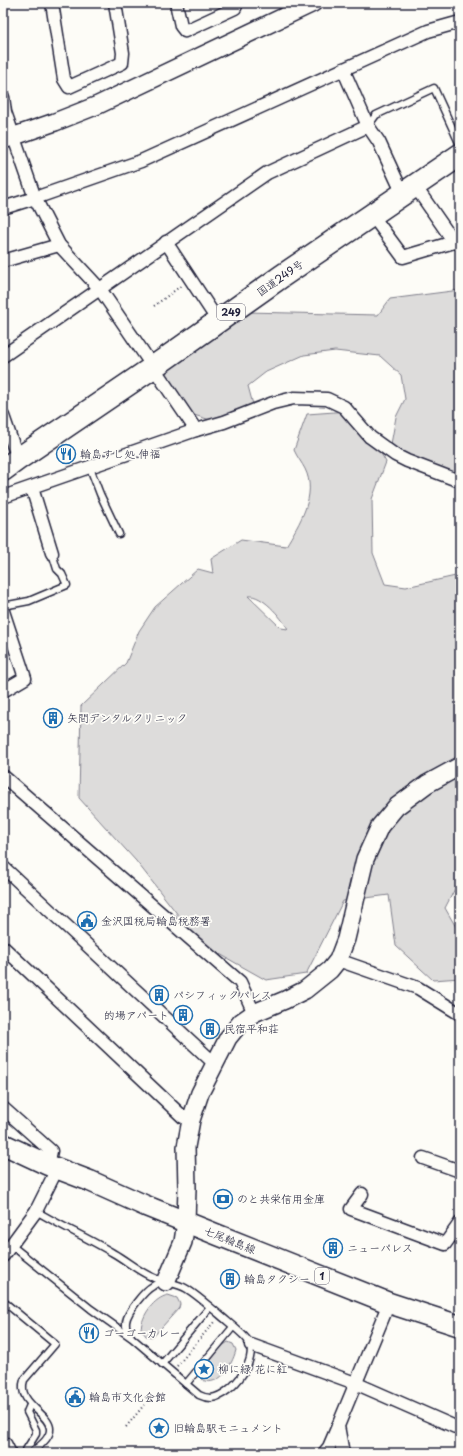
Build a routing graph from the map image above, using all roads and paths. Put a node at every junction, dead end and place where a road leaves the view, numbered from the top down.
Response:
1 (52, 3) edge
2 (115, 3) edge
3 (176, 3) edge
4 (236, 3) edge
5 (311, 3) edge
6 (460, 22) edge
7 (343, 69) junction
8 (3, 97) edge
9 (368, 126) junction
10 (9, 138) edge
11 (460, 145) edge
12 (460, 155) edge
13 (409, 190) junction
14 (35, 198) junction
15 (3, 208) edge
16 (372, 215) junction
17 (458, 241) edge
18 (166, 242) junction
19 (60, 245) junction
20 (3, 262) edge
21 (191, 279) junction
22 (100, 289) junction
23 (154, 306) dead end
24 (218, 321) junction
25 (3, 356) edge
26 (152, 368) junction
27 (3, 416) edge
28 (196, 430) junction
29 (10, 465) edge
30 (90, 468) junction
31 (460, 480) edge
32 (32, 488) junction
33 (3, 497) edge
34 (120, 534) dead end
35 (52, 553) joint
36 (3, 606) edge
37 (3, 611) edge
38 (8, 639) edge
39 (3, 691) edge
40 (460, 766) edge
41 (3, 776) edge
42 (3, 867) edge
43 (3, 947) edge
44 (338, 960) junction
45 (254, 1013) junction
46 (460, 1014) edge
47 (214, 1064) junction
48 (3, 1108) edge
49 (191, 1120) junction
50 (3, 1144) edge
51 (423, 1158) dead end
52 (52, 1167) junction
53 (460, 1171) edge
54 (362, 1194) dead end
55 (36, 1211) junction
56 (186, 1222) junction
57 (459, 1226) edge
58 (11, 1245) junction
59 (3, 1256) edge
60 (166, 1282) junction
61 (3, 1301) edge
62 (389, 1303) junction
63 (210, 1307) junction
64 (219, 1315) junction
65 (460, 1326) edge
66 (233, 1327) junction
67 (132, 1338) junction
68 (251, 1345) junction
69 (162, 1364) junction
70 (172, 1372) junction
71 (355, 1383) junction
72 (186, 1384) junction
73 (30, 1405) junction
74 (144, 1405) dead end
75 (126, 1426) dead end
76 (338, 1426) junction
77 (460, 1429) edge
78 (3, 1445) edge
79 (7, 1453) edge
80 (24, 1453) edge
81 (30, 1453) edge
82 (324, 1453) edge
83 (343, 1453) edge

1 - 2 street
3 - 4 street
5 - 10 street
6 - 7 street
7 - 9 street
7 - 14 street
8 - 10 street
9 - 11 lane
9 - 13 street
9 - 18 street
10 - 14 street
12 - 13 highway, 国道249号 / 249
13 - 16 highway, 国道249号 / 249
13 - 17 street
14 - 15 street
14 - 19 street
16 - 17 street
16 - 24 highway, 国道249号 / 249
18 - 21 street
18 - 22 street
19 - 20 street
19 - 22 street
21 - 23 path
21 - 24 street
22 - 25 street
22 - 26 street
24 - 26 highway, 国道249号 / 249
26 - 28 street
26 - 29 highway, 国道249号 / 249
27 - 29 street
28 - 30 street
28 - 31 street
30 - 32 street
30 - 34 lane
32 - 33 street
32 - 35 street
35 - 36 lane
37 - 38 street
38 - 39 street
40 - 44 street
41 - 45 street
42 - 47 street
43 - 49 street
44 - 45 street
44 - 46 street
45 - 47 street
47 - 49 street
48 - 52 street
49 - 56 street
50 - 52 main road, 七尾輪島線 / 1
51 - 53 street
52 - 55 street
52 - 56 main road, 七尾輪島線 / 1
54 - 57 street
55 - 58 street
55 - 60 lane
56 - 60 street
56 - 62 main road, 七尾輪島線 / 1
58 - 59 street
58 - 67 lane
60 - 63 lane
60 - 67 lane
61 - 73 lane
62 - 65 main road, 七尾輪島線 / 1
62 - 71 street
63 - 64 lane
63 - 69 lane
64 - 66 lane
64 - 70 path
66 - 68 lane
66 - 72 lane
67 - 69 lane
68 - 71 street
68 - 72 lane
69 - 70 lane
70 - 72 lane
71 - 76 street
71 - 77 street
73 - 80 lane
73 - 81 lane
74 - 75 path
76 - 82 street
76 - 83 street
78 - 79 street

